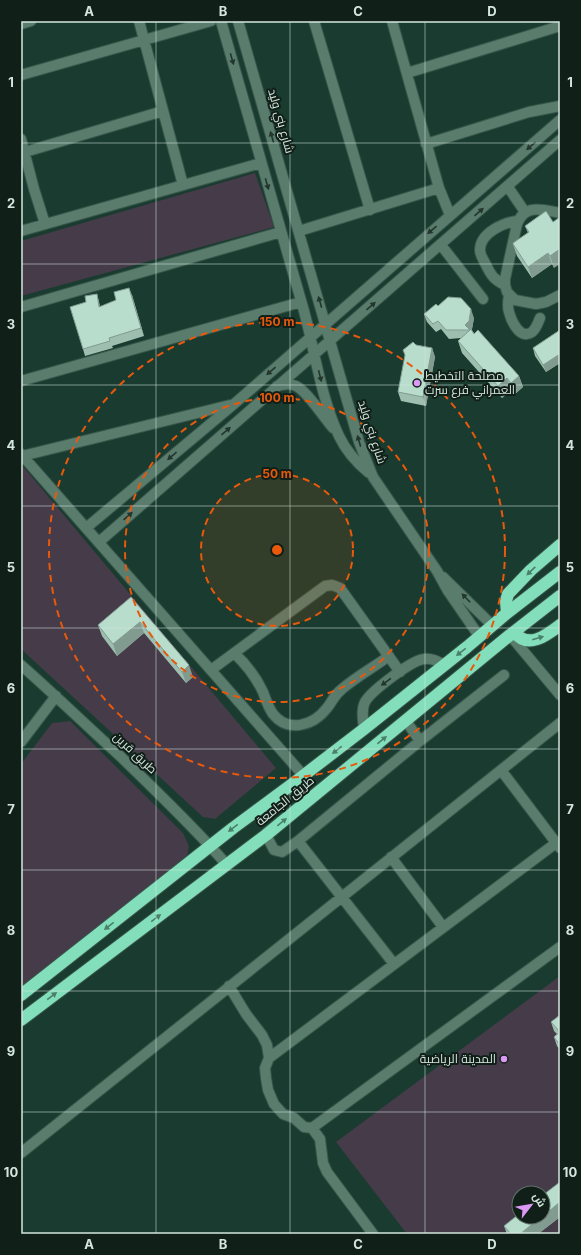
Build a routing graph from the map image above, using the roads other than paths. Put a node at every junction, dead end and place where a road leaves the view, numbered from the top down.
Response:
1 (31, 21) edge
2 (139, 21) edge
3 (211, 21) edge
4 (221, 21) edge
5 (238, 21) edge
6 (314, 21) edge
7 (392, 21) edge
8 (21, 24) edge
9 (560, 26) edge
10 (144, 39) junction
11 (407, 73) junction
12 (21, 74) edge
13 (560, 106) edge
14 (163, 111) junction
15 (560, 120) edge
16 (21, 139) edge
17 (560, 140) edge
18 (426, 144) junction
19 (25, 152) junction
20 (513, 161) junction
21 (261, 163) junction
22 (523, 174) junction
23 (184, 184) junction
24 (508, 187) junction
25 (438, 188) junction
26 (370, 210) junction
27 (525, 212) junction
28 (560, 213) edge
29 (450, 215) junction
30 (518, 221) junction
31 (45, 224) junction
32 (21, 231) edge
33 (299, 231) junction
34 (281, 232) junction
35 (441, 245) junction
36 (505, 285) junction
37 (509, 295) junction
38 (560, 295) edge
39 (483, 300) dead end
40 (301, 302) junction
41 (21, 307) edge
42 (540, 318) dead end
43 (326, 324) junction
44 (311, 336) junction
45 (331, 341) junction
46 (315, 355) junction
47 (21, 381) edge
48 (277, 386) junction
49 (234, 404) junction
50 (339, 437) junction
51 (22, 455) edge
52 (373, 477) junction
53 (86, 528) junction
54 (99, 542) junction
55 (560, 545) edge
56 (437, 571) junction
57 (560, 572) edge
58 (560, 596) edge
59 (500, 619) junction
60 (560, 625) edge
61 (512, 634) junction
62 (479, 636) junction
63 (234, 653) junction
64 (389, 656) junction
65 (21, 665) edge
66 (444, 665) junction
67 (211, 670) junction
68 (400, 672) junction
69 (504, 674) dead end
70 (560, 695) edge
71 (56, 696) junction
72 (406, 721) junction
73 (560, 723) edge
74 (364, 729) junction
75 (420, 741) junction
76 (21, 742) edge
77 (501, 770) junction
78 (303, 775) junction
79 (266, 835) junction
80 (298, 841) junction
81 (558, 845) edge
82 (211, 846) junction
83 (391, 857) junction
84 (227, 865) junction
85 (342, 896) junction
86 (442, 927) junction
87 (560, 947) edge
88 (394, 964) junction
89 (229, 986) junction
90 (21, 995) edge
91 (21, 1020) edge
92 (269, 1058) junction
93 (312, 1128) junction
94 (21, 1153) edge
95 (373, 1234) edge

1 - 8 street
2 - 10 street
3 - 10 street
4 -> 21 street, شارع بني وليد
33 -> 5 street, شارع بني وليد
6 - 26 street
7 - 11 street
9 - 11 street
10 - 12 street
10 - 14 street
11 - 18 street
13 - 18 street
14 - 19 street
14 - 23 street
15 -> 20 street
16 - 19 street
17 - 22 street
18 - 25 street
19 - 31 street
20 - 22 street
20 - 29 street
21 - 23 street
21 -> 34 street, شارع بني وليد
22 - 24 street
23 - 31 street
24 - 27 street
35 -> 24 street
25 - 26 street
25 - 29 street
26 - 33 street
27 - 28 street
27 - 30 street
29 -> 43 street
30 - 36 street
30 - 36 street
31 - 32 street
43 -> 33 street, شارع بني وليد
34 - 40 street, شارع بني وليد
34 - 41 street
35 - 39 street
45 -> 35 street
36 - 37 street
37 - 38 street
37 - 42 street
40 - 44 street, شارع بني وليد
40 - 47 street
43 - 44 street
43 - 45 street, شارع بني وليد
44 - 46 street, شارع بني وليد
44 -> 49 street
45 - 46 street
52 -> 45 street, شارع بني وليد
46 - 48 street
46 -> 50 street, شارع بني وليد
48 - 50 street
54 -> 48 street
49 - 51 street
49 -> 53 street
50 - 52 street, شارع بني وليد
51 - 53 street
52 - 56 street
53 - 54 street
54 - 67 street
55 -> 59 highway
59 -> 56 street
56 - 62 street
57 - 59 highway, طريق الجامعة
58 - 61 highway, طريق الجامعة
59 - 62 highway, طريق الجامعة
61 -> 60 highway
61 - 70 street
61 - 72 highway, طريق الجامعة
62 -> 66 highway, طريق الجامعة
63 - 64 street
63 - 64 street
63 - 67 street
64 - 68 street
65 - 71 street, طريق قرين
66 - 68 street
66 - 74 highway, طريق الجامعة
67 - 78 street
68 -> 74 street
69 - 75 street
71 - 76 street
71 - 82 street, طريق قرين
72 - 75 street
79 -> 72 highway, طريق الجامعة
73 - 77 street
74 -> 78 highway, طريق الجامعة
75 - 80 street
77 - 81 street
77 - 83 street
78 -> 82 highway, طريق الجامعة
79 - 80 street
79 - 84 highway, طريق الجامعة
80 - 85 street
81 - 86 street
82 - 84 street, طريق قرين
82 -> 90 highway, طريق الجامعة
83 - 85 street
83 - 86 street
91 -> 84 highway, طريق الجامعة
85 - 88 street
85 - 89 street
86 - 88 street
87 - 93 street
88 - 92 street
89 - 92 street
89 - 94 street
92 - 93 street
93 - 95 street

